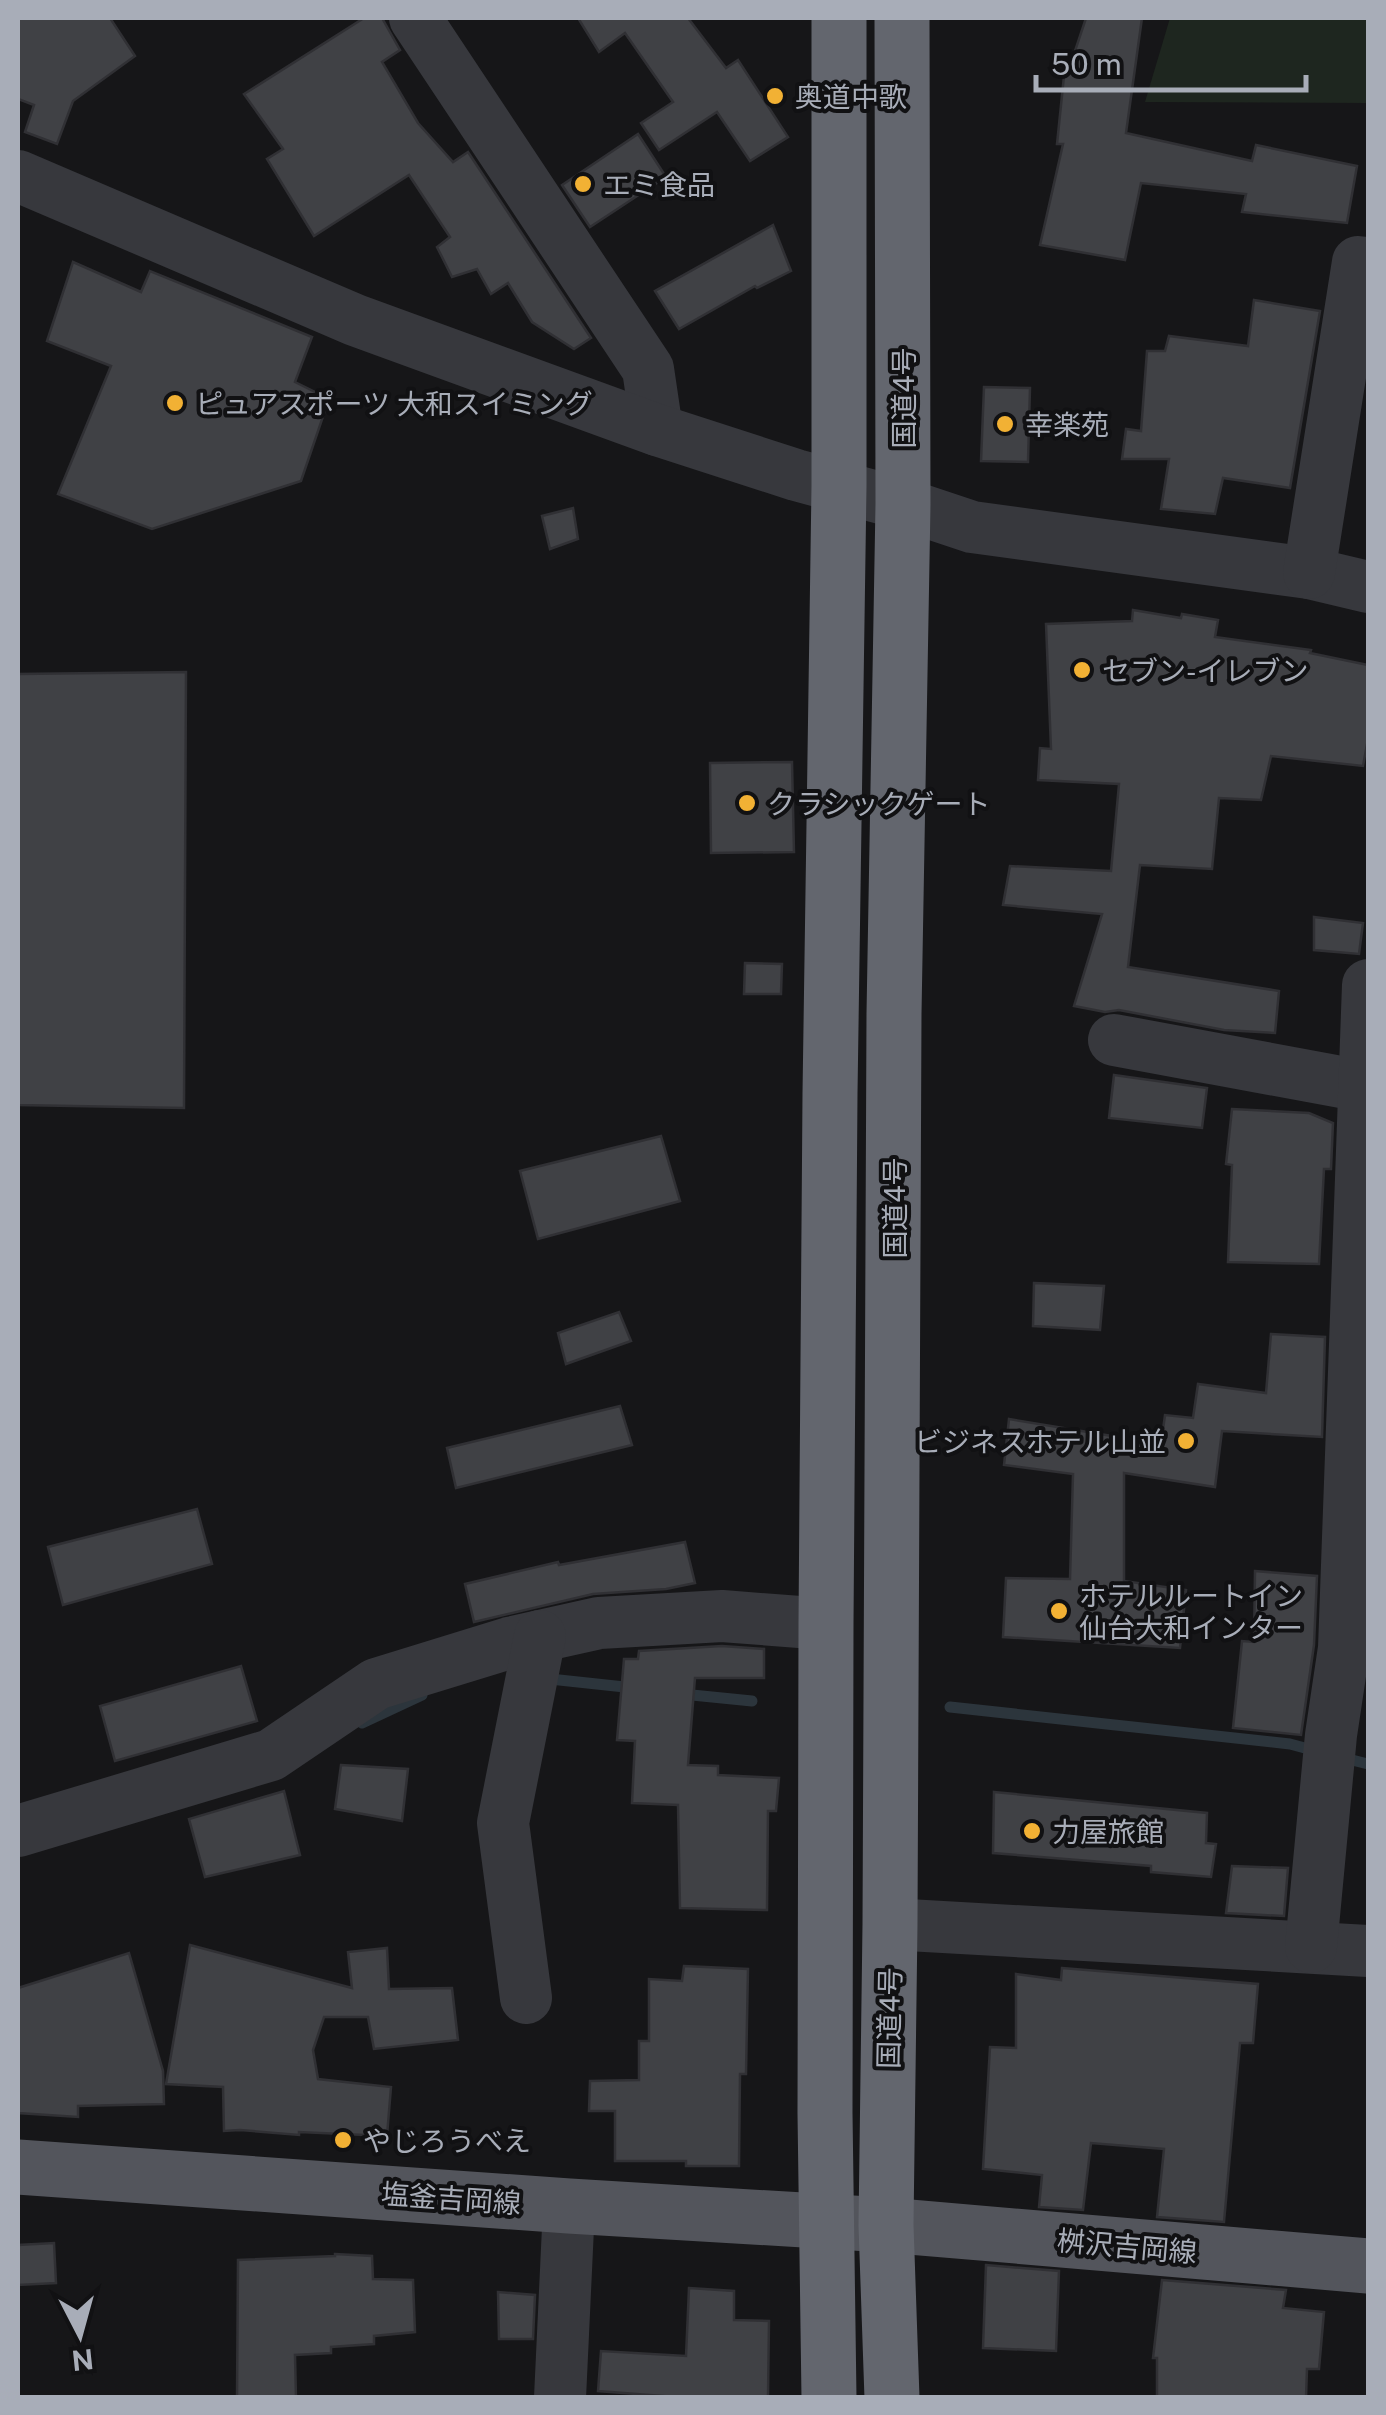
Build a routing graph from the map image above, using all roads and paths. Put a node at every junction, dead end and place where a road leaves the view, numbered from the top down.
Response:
1 (415, 18) edge
2 (839, 18) edge
3 (902, 18) edge
4 (18, 176) edge
5 (1368, 263) edge
6 (657, 430) junction
7 (840, 486) junction
8 (903, 504) junction
9 (1309, 573) junction
10 (1368, 586) edge
11 (1368, 985) edge
12 (1114, 1040) dead end
13 (1366, 1087) edge
14 (826, 1624) junction
15 (540, 1636) junction
16 (1340, 1747) edge
17 (18, 1830) edge
18 (890, 1924) junction
19 (1311, 1946) junction
20 (1368, 1951) edge
21 (526, 1998) dead end
22 (18, 2167) edge
23 (569, 2206) junction
24 (827, 2222) junction
25 (886, 2225) junction
26 (1368, 2266) edge
27 (560, 2398) edge
28 (829, 2398) edge
29 (892, 2398) edge

1 - 6 street
2 - 7 highway
3 - 8 highway, 国道4号
4 - 6 street
5 - 9 street
6 - 7 street
7 - 8 street
7 - 14 highway
8 - 9 street
8 - 18 highway, 国道4号
9 - 10 street
11 - 13 street
12 - 13 street
13 - 16 street
14 - 15 street
14 - 24 highway
15 - 17 street
15 - 21 street
16 - 19 street
18 - 19 street
18 - 25 highway, 国道4号
19 - 20 street
22 - 23 main road, 塩釜吉岡線
23 - 24 main road, 塩釜吉岡線
23 - 27 street
24 - 25 main road, 塩釜吉岡線
24 - 28 highway
25 - 26 main road, 桝沢吉岡線
25 - 29 highway, 国道4号

